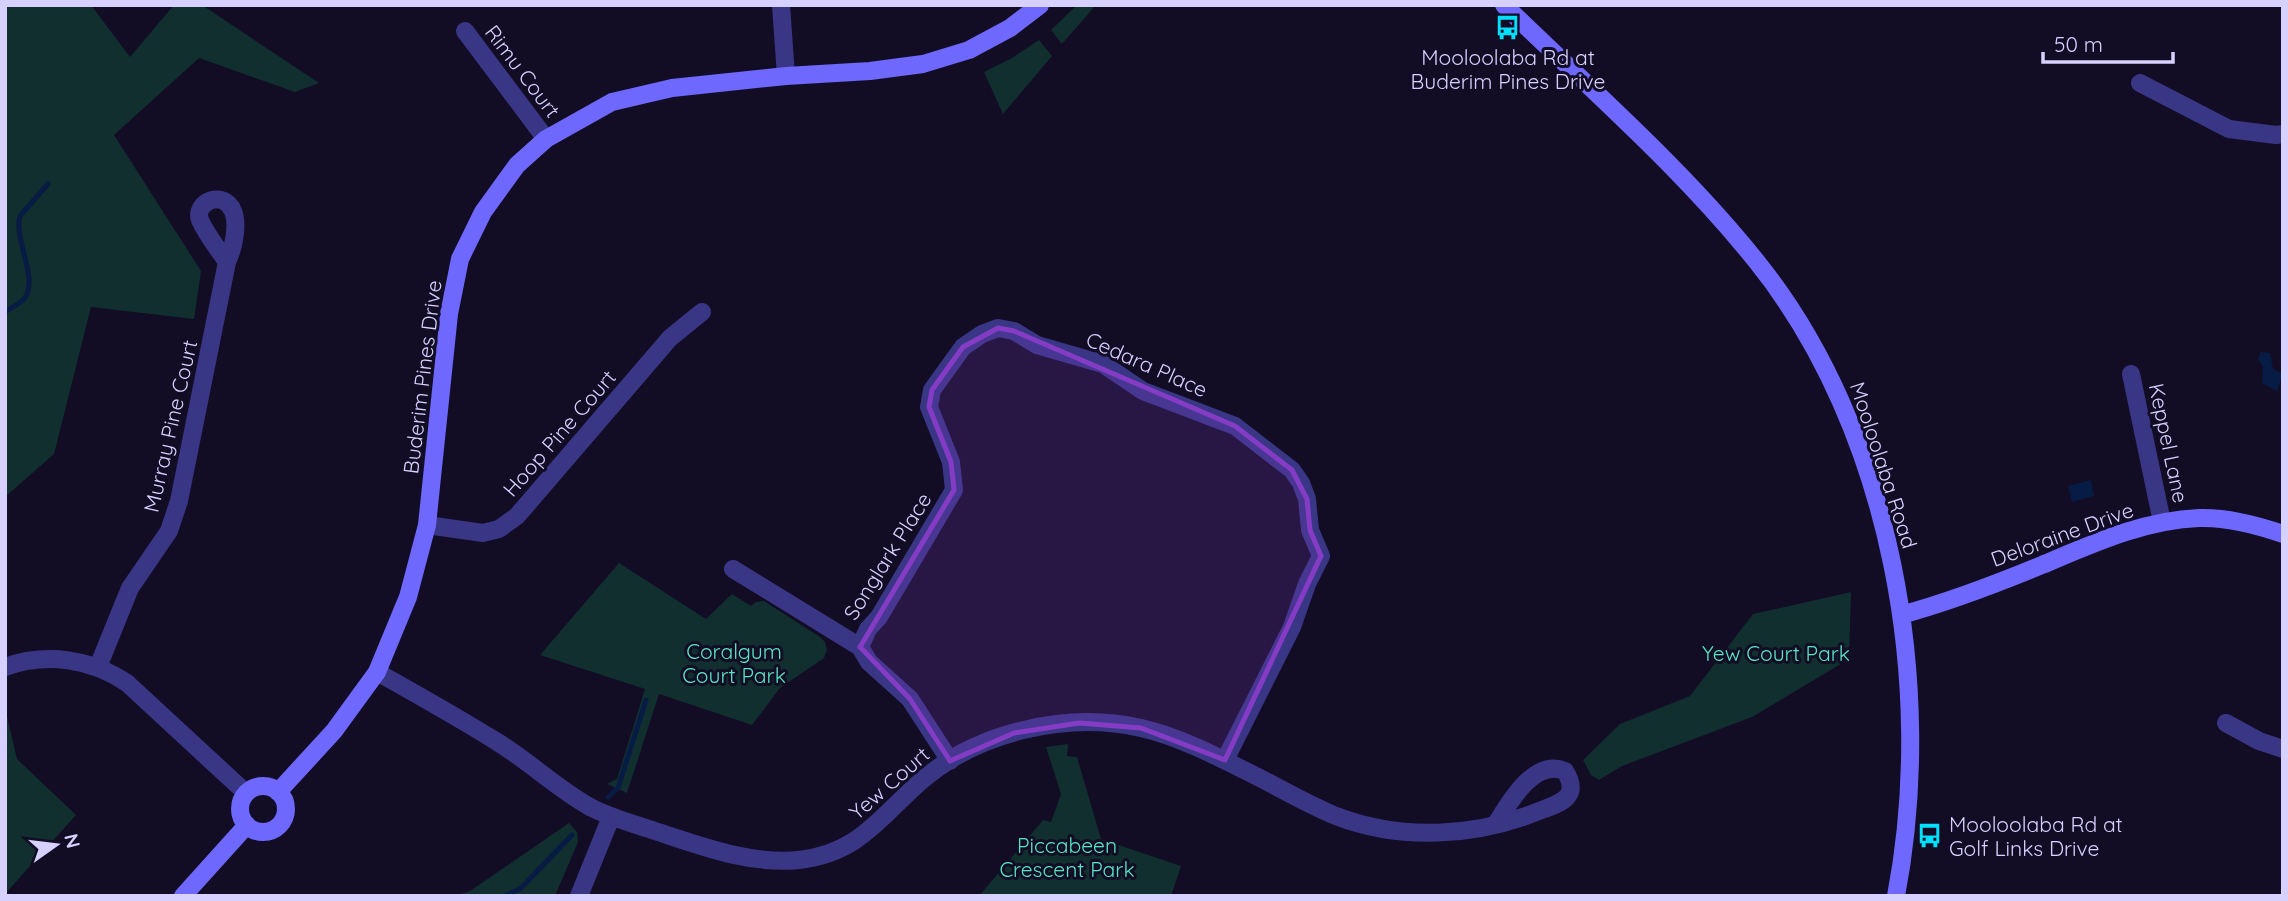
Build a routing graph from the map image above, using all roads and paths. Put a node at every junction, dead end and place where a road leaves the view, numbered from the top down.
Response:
1 (781, 5) edge
2 (1041, 5) edge
3 (1504, 5) edge
4 (465, 31) dead end
5 (786, 76) junction
6 (2140, 83) dead end
7 (2283, 134) edge
8 (545, 139) junction
9 (227, 262) dead end
10 (702, 312) dead end
11 (2131, 374) dead end
12 (937, 430) joint
13 (2162, 522) junction
14 (427, 525) junction
15 (2283, 534) edge
16 (733, 569) dead end
17 (1901, 615) junction
18 (860, 647) junction
19 (5, 667) edge
20 (98, 667) junction
21 (377, 672) junction
22 (2226, 723) dead end
23 (2283, 749) edge
24 (1225, 760) junction
25 (950, 761) junction
26 (278, 792) junction
27 (246, 793) junction
28 (611, 817) junction
29 (1496, 824) dead end
30 (247, 825) junction
31 (183, 896) edge
32 (579, 896) edge
33 (1896, 896) edge

1 - 5 street
2 - 5 street, Buderim Pines Drive
3 - 17 street, Mooloolaba Road
4 - 8 street, Rimu Court
5 - 8 street, Buderim Pines Drive
6 - 7 street
8 - 14 street, Buderim Pines Drive
9 - 20 street, Murray Pine Court
10 - 14 street, Hoop Pine Court
11 - 13 street, Keppel Lane
12 - 18 street, Songlark Place
12 - 24 street, Cedara Place
13 - 15 street, Deloraine Drive
13 - 17 street, Deloraine Drive
14 - 21 street, Buderim Pines Drive
16 - 18 street
17 - 33 street, Mooloolaba Road
18 - 25 street, Songlark Place
19 - 20 street
20 - 27 street
21 - 26 street, Buderim Pines Drive
21 - 28 street, Yew Court
22 - 23 street
24 - 25 street, Yew Court
24 - 29 street, Yew Court
25 - 28 street, Yew Court
26 - 27 street
26 - 30 street
27 - 30 street
28 - 32 street
30 - 31 street

